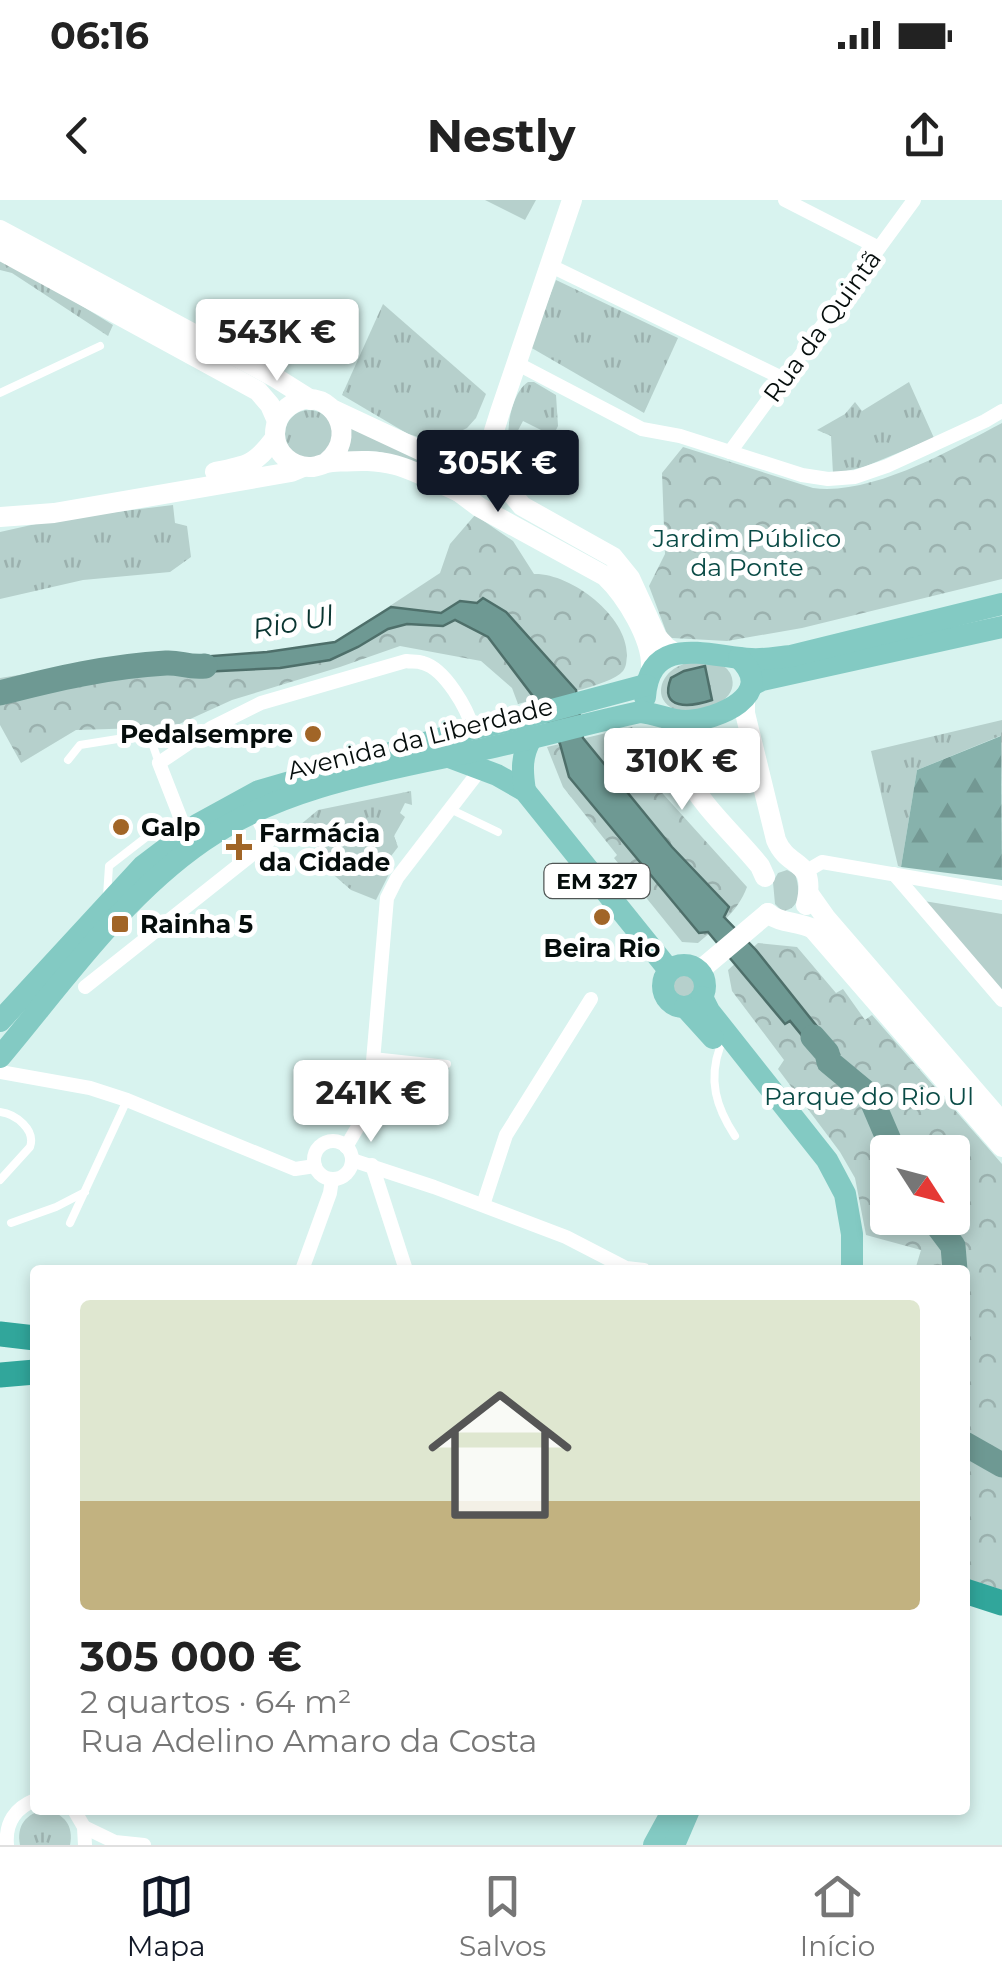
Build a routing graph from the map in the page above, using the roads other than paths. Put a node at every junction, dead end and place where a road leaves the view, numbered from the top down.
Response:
1 (560, 200) edge
2 (572, 200) edge
3 (785, 200) edge
4 (914, 200) edge
5 (0, 230) edge
6 (879, 248) junction
7 (0, 250) edge
8 (549, 265) junction
9 (100, 346) dead end
10 (516, 362) junction
11 (784, 378) junction
12 (0, 394) edge
13 (311, 400) junction
14 (334, 410) junction
15 (1002, 411) edge
16 (276, 430) junction
17 (464, 448) junction
18 (730, 452) junction
19 (327, 462) junction
20 (303, 467) junction
21 (497, 467) junction
22 (463, 494) junction
23 (0, 506) edge
24 (0, 516) edge
25 (1002, 604) edge
26 (1002, 627) edge
27 (676, 654) junction
28 (740, 658) junction
29 (648, 677) junction
30 (749, 692) junction
31 (601, 709) junction
32 (662, 716) junction
33 (473, 728) junction
34 (525, 729) junction
35 (449, 757) junction
36 (68, 760) dead end
37 (159, 763) junction
38 (480, 770) junction
39 (525, 791) junction
40 (450, 809) junction
41 (255, 813) junction
42 (498, 832) dead end
43 (180, 837) junction
44 (797, 866) junction
45 (894, 874) junction
46 (765, 877) junction
47 (1002, 893) edge
48 (808, 894) junction
49 (768, 913) junction
50 (791, 921) junction
51 (708, 964) junction
52 (669, 970) junction
53 (85, 988) dead end
54 (591, 999) dead end
55 (1002, 1000) edge
56 (693, 1002) junction
57 (0, 1021) edge
58 (720, 1046) junction
59 (0, 1056) edge
60 (373, 1056) junction
61 (447, 1064) dead end
62 (0, 1072) edge
63 (127, 1100) junction
64 (0, 1112) edge
65 (1002, 1122) edge
66 (734, 1136) dead end
67 (1002, 1147) edge
68 (349, 1153) junction
69 (372, 1165) junction
70 (315, 1166) junction
71 (332, 1179) junction
72 (0, 1180) edge
73 (85, 1192) junction
74 (482, 1206) junction
75 (11, 1222) dead end
76 (70, 1223) dead end
77 (304, 1265) edge
78 (404, 1265) edge
79 (620, 1265) edge
80 (841, 1265) edge
81 (852, 1265) edge
82 (0, 1334) edge
83 (30, 1337) edge
84 (0, 1351) edge
85 (30, 1354) edge
86 (30, 1372) edge
87 (0, 1374) edge
88 (970, 1593) edge
89 (1002, 1603) edge
90 (970, 1607) edge
91 (1002, 1617) edge
92 (30, 1802) edge
93 (78, 1815) edge
94 (670, 1815) edge
95 (687, 1815) edge
96 (84, 1826) junction
97 (4, 1840) edge
98 (85, 1845) edge
99 (144, 1845) edge
100 (654, 1845) edge
101 (674, 1845) edge

1 - 17 main road
2 - 8 main road
3 - 6 street
4 - 6 street, Rua da Quintã
5 - 13 main road
6 - 11 street, Rua da Quintã
7 - 16 main road
8 - 10 main road
8 - 11 street
9 - 12 lane
10 - 18 street
10 - 21 main road
11 - 18 street, Rua da Quintã
13 - 14 main road
13 - 16 main road
14 - 17 main road
14 - 19 main road
15 - 18 street
16 - 20 main road
16 - 23 main road
17 - 21 main road
17 - 22 main road
19 - 20 main road
19 - 22 main road
20 - 24 main road
21 - 22 main road
21 - 27 main road
22 - 29 main road
25 - 28 main road
26 - 30 main road, Avenida da Liberdade
27 - 28 main road
27 - 29 main road, Avenida da Liberdade
28 - 30 main road
29 - 31 main road, Avenida da Liberdade
29 - 32 main road
30 - 32 main road, Avenida da Liberdade
30 - 44 main road
31 - 32 main road, Avenida da Liberdade
31 - 34 main road, Avenida da Liberdade
32 - 46 main road
33 - 34 main road, Avenida da Liberdade
33 - 37 street
33 - 43 main road, Avenida da Liberdade
34 - 35 main road, Avenida da Liberdade
34 - 39 main road
35 - 38 main road
35 - 41 main road, Avenida da Liberdade
36 - 37 lane
37 - 43 street
38 - 39 main road, EM 327
38 - 40 street
39 - 52 main road, EM 327
40 - 42 lane
40 - 60 street
41 - 53 street
41 - 59 main road, Avenida da Liberdade
43 - 57 main road, Avenida da Liberdade
44 - 45 street
44 - 46 main road
44 - 48 main road
45 - 47 street
45 - 55 street
46 - 49 main road
48 - 50 main road
48 - 65 main road
49 - 50 main road
49 - 51 main road
50 - 67 main road
51 - 52 main road
51 - 56 main road
52 - 56 main road, EM 327
54 - 74 street
56 - 58 main road, EM 327
56 - 81 main road, EM 327
58 - 66 lane
58 - 80 main road, EM 327
60 - 61 lane
60 - 68 street
62 - 63 street
63 - 70 street
63 - 73 lane
64 - 72 lane
68 - 69 street
68 - 70 street
68 - 71 street
69 - 74 street
69 - 78 street
70 - 71 street
71 - 77 street
73 - 75 lane
73 - 76 lane
74 - 79 street
82 - 83 highway
84 - 85 highway
86 - 87 highway
88 - 89 highway
90 - 91 highway
92 - 97 street
93 - 96 street
94 - 100 main road
95 - 101 main road
96 - 98 street
96 - 99 street

